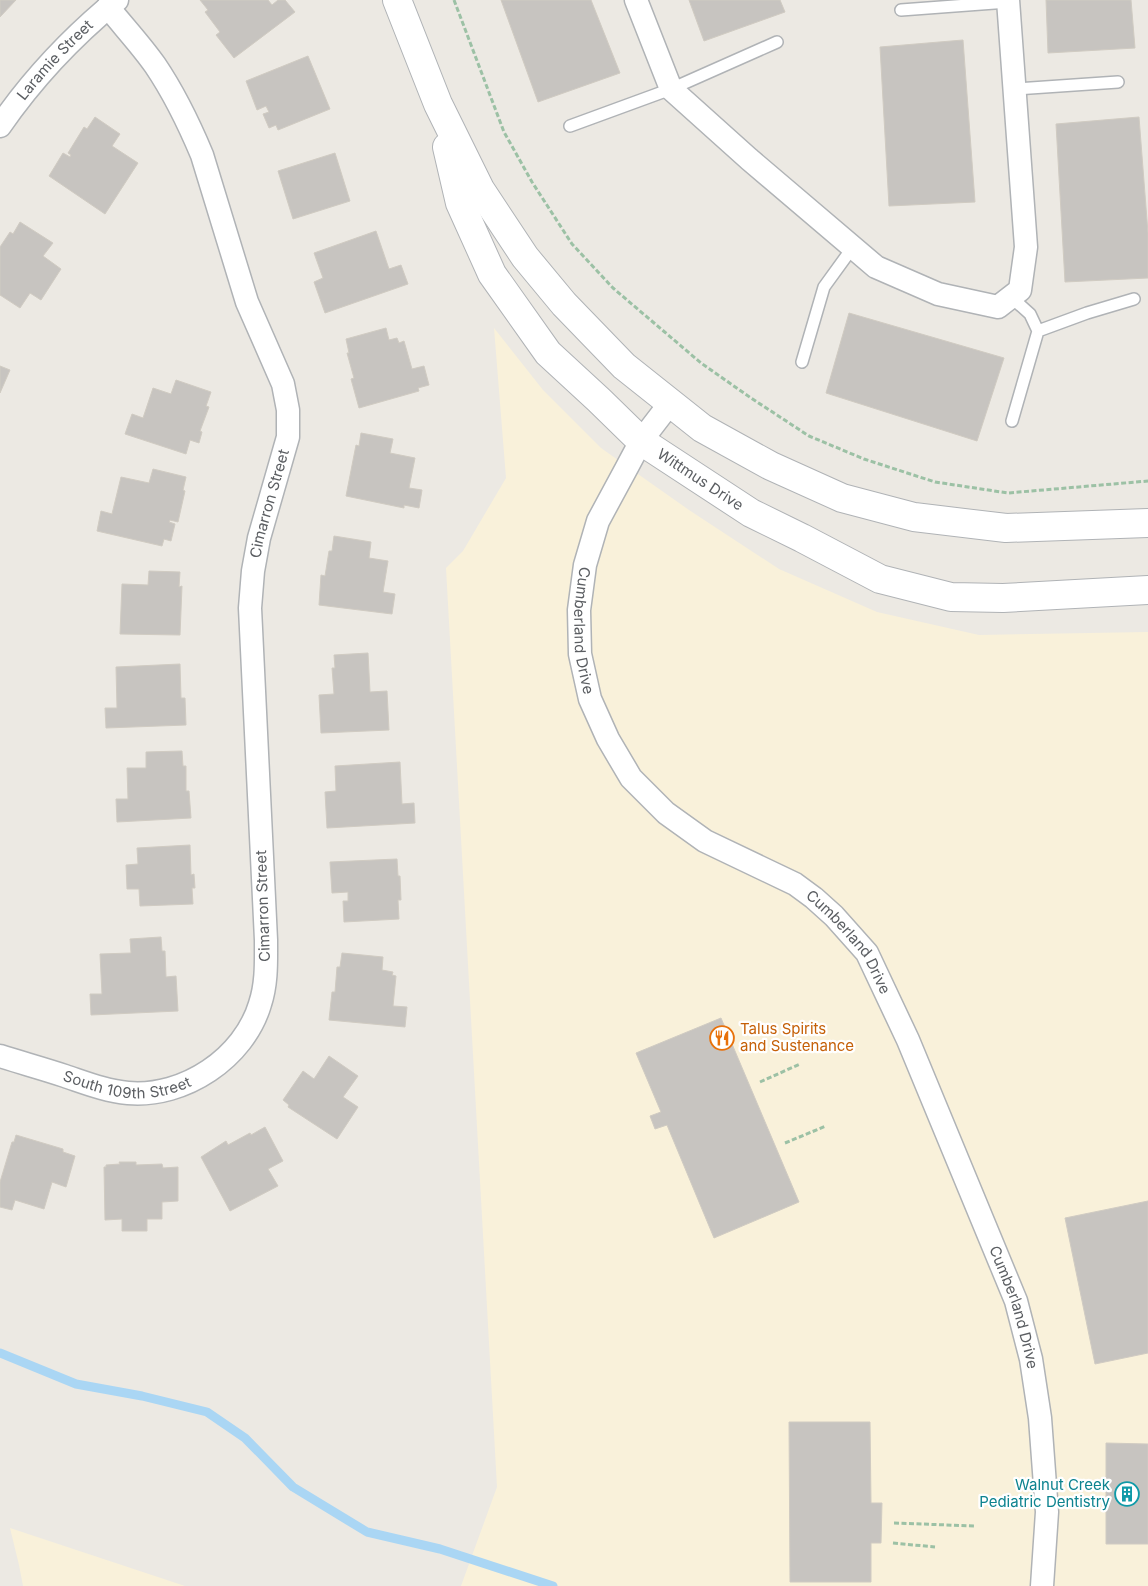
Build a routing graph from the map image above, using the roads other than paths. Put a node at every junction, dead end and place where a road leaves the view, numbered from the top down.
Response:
1 (397, 0) edge
2 (636, 0) edge
3 (1008, 1) edge
4 (113, 4) edge
5 (901, 10) dead end
6 (777, 42) dead end
7 (1118, 82) dead end
8 (671, 89) junction
9 (1015, 90) junction
10 (438, 104) junction
11 (0, 126) edge
12 (570, 126) dead end
13 (853, 247) junction
14 (1011, 297) junction
15 (1134, 299) dead end
16 (1038, 331) junction
17 (802, 362) dead end
18 (671, 402) junction
19 (1012, 421) dead end
20 (640, 441) junction
21 (1148, 523) edge
22 (1148, 590) edge
23 (242, 1038) joint
24 (0, 1056) edge
25 (1042, 1586) edge

1 - 10 street, Wittmus Drive
2 - 8 street
3 - 5 lane
3 - 9 street
4 - 11 street, Laramie Street
4 - 23 street, Cimarron Street
6 - 8 lane
7 - 9 lane
8 - 12 lane
8 - 13 street
9 - 14 street
10 - 18 street, Wittmus Drive
10 - 20 street, Wittmus Drive
13 - 14 street
13 - 17 lane
14 - 16 lane
15 - 16 lane
16 - 19 lane
18 - 20 street, Cumberland Drive
18 - 21 street, Wittmus Drive
20 - 22 street, Wittmus Drive
20 - 25 street, Cumberland Drive
23 - 24 street, South 109th Street

